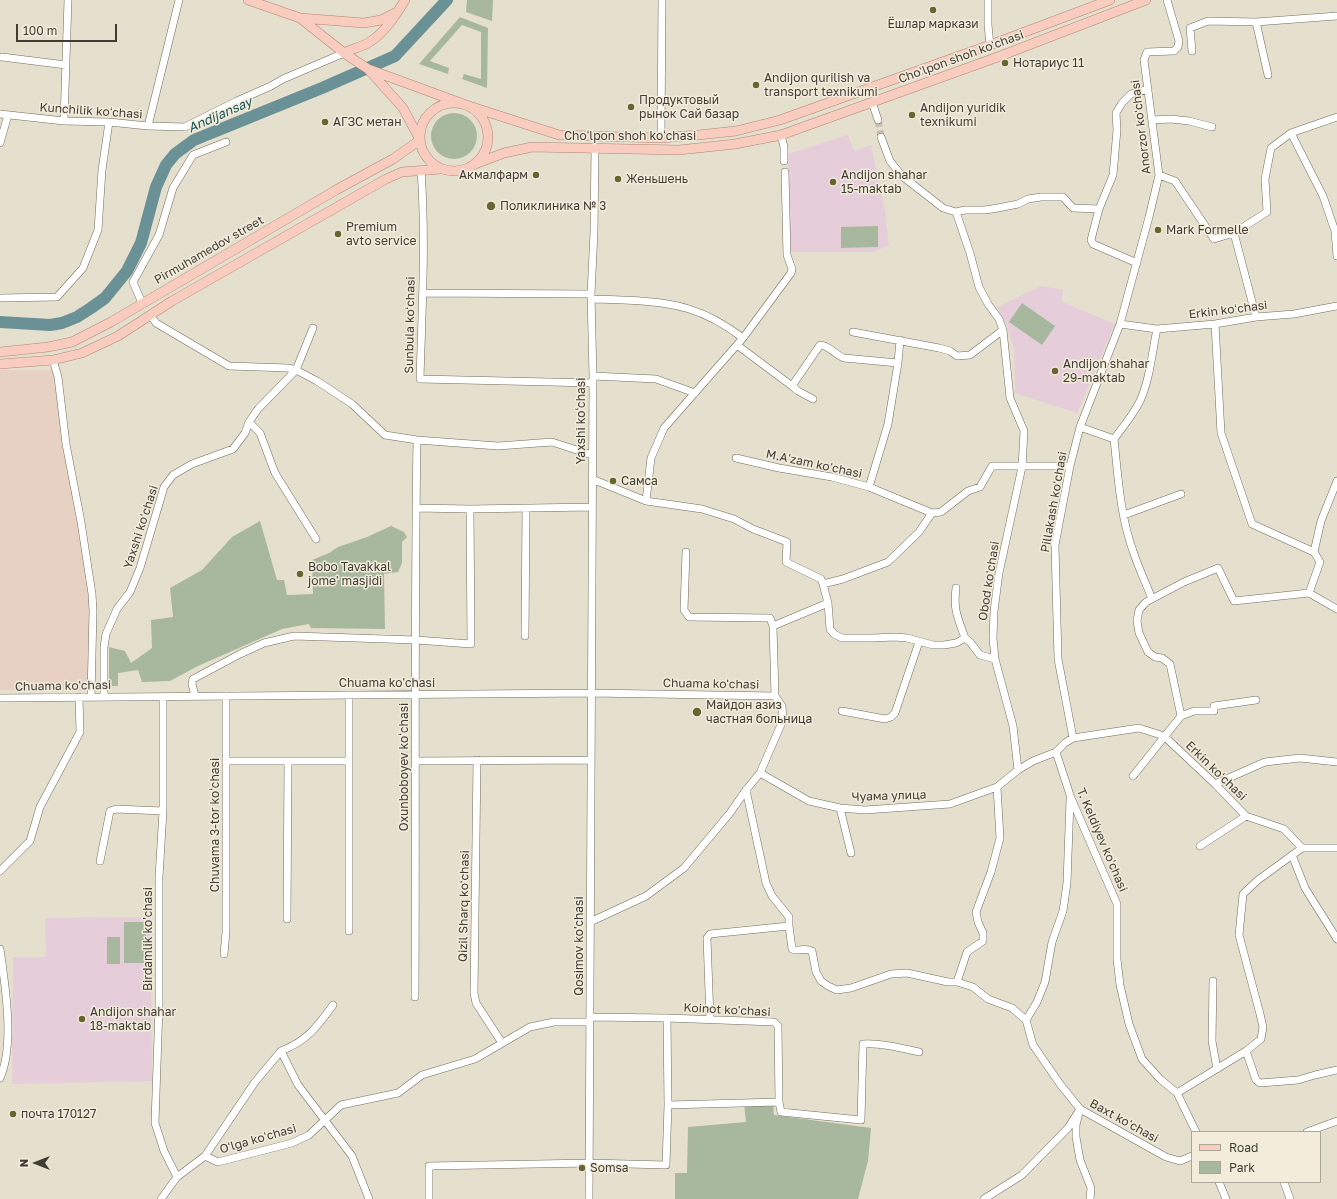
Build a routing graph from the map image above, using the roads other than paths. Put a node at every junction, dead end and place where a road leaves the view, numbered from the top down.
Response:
1 (68, 0) edge
2 (178, 0) edge
3 (248, 0) edge
4 (405, 0) edge
5 (662, 0) edge
6 (988, 0) edge
7 (1110, 0) edge
8 (1146, 0) edge
9 (1167, 0) edge
10 (397, 12) junction
11 (1337, 16) edge
12 (300, 18) junction
13 (1256, 22) junction
14 (990, 45) junction
15 (1192, 51) dead end
16 (344, 52) junction
17 (2, 57) dead end
18 (995, 58) junction
19 (66, 65) junction
20 (368, 69) junction
21 (1268, 75) dead end
22 (1148, 89) junction
23 (872, 102) junction
24 (466, 106) junction
25 (0, 114) edge
26 (8, 115) junction
27 (1337, 117) edge
28 (878, 120) tunnel mouth
29 (1152, 120) junction
30 (64, 121) junction
31 (109, 122) junction
32 (148, 126) junction
33 (1212, 128) dead end
34 (1291, 133) junction
35 (781, 135) junction
36 (881, 137) tunnel mouth
37 (661, 138) junction
38 (420, 140) junction
39 (226, 142) dead end
40 (0, 143) edge
41 (595, 149) junction
42 (784, 160) dead end
43 (475, 164) junction
44 (441, 169) junction
45 (421, 170) junction
46 (784, 172) dead end
47 (1159, 175) junction
48 (1099, 209) junction
49 (956, 212) junction
50 (1234, 233) junction
51 (1337, 256) edge
52 (1137, 263) junction
53 (423, 293) junction
54 (591, 296) junction
55 (0, 298) edge
56 (142, 303) junction
57 (1337, 306) edge
58 (151, 316) junction
59 (1256, 317) junction
60 (1120, 324) junction
61 (1215, 324) junction
62 (313, 328) dead end
63 (1157, 329) junction
64 (1003, 330) junction
65 (853, 332) dead end
66 (743, 338) junction
67 (900, 340) junction
68 (736, 345) junction
69 (0, 352) edge
70 (52, 360) junction
71 (898, 363) junction
72 (0, 364) edge
73 (296, 370) junction
74 (593, 379) junction
75 (792, 386) junction
76 (695, 393) junction
77 (813, 399) dead end
78 (249, 422) junction
79 (1080, 427) junction
80 (1114, 439) junction
81 (417, 440) junction
82 (592, 455) junction
83 (736, 458) dead end
84 (1070, 466) junction
85 (1022, 467) junction
86 (592, 480) junction
87 (1337, 481) edge
88 (869, 487) junction
89 (1181, 494) dead end
90 (646, 500) junction
91 (592, 507) junction
92 (416, 508) junction
93 (470, 509) junction
94 (526, 509) junction
95 (932, 513) junction
96 (1124, 515) junction
97 (316, 539) dead end
98 (686, 552) dead end
99 (1314, 552) junction
100 (823, 584) junction
101 (956, 588) dead end
102 (1309, 593) junction
103 (1152, 599) junction
104 (828, 603) junction
105 (1337, 609) edge
106 (773, 626) junction
107 (525, 636) dead end
108 (965, 638) junction
109 (416, 640) junction
110 (918, 642) junction
111 (995, 659) junction
112 (591, 693) junction
113 (414, 694) junction
114 (349, 695) junction
115 (195, 696) junction
116 (226, 696) junction
117 (775, 696) junction
118 (79, 697) junction
119 (91, 697) junction
120 (104, 697) junction
121 (163, 697) junction
122 (0, 698) edge
123 (1256, 700) dead end
124 (842, 711) dead end
125 (1181, 716) junction
126 (1164, 736) junction
127 (1073, 738) junction
128 (1056, 752) junction
129 (477, 760) junction
130 (591, 760) junction
131 (226, 761) junction
132 (348, 761) junction
133 (416, 761) junction
134 (288, 762) junction
135 (1337, 762) edge
136 (1018, 770) junction
137 (760, 773) junction
138 (1133, 776) dead end
139 (1214, 784) junction
140 (997, 788) junction
141 (746, 790) junction
142 (1070, 798) junction
143 (840, 808) junction
144 (163, 811) junction
145 (1246, 816) junction
146 (1200, 846) dead end
147 (1302, 848) junction
148 (1337, 848) edge
149 (851, 853) dead end
150 (1292, 855) junction
151 (100, 860) dead end
152 (0, 872) edge
153 (287, 919) dead end
154 (590, 922) junction
155 (789, 926) junction
156 (349, 932) dead end
157 (1337, 939) edge
158 (0, 949) edge
159 (224, 954) dead end
160 (1213, 981) dead end
161 (957, 982) junction
162 (415, 997) dead end
163 (333, 1005) dead end
164 (667, 1018) junction
165 (590, 1019) junction
166 (710, 1019) junction
167 (1026, 1020) junction
168 (502, 1044) junction
169 (281, 1051) junction
170 (1246, 1051) junction
171 (919, 1052) dead end
172 (1217, 1069) junction
173 (1337, 1070) edge
174 (0, 1078) edge
175 (1177, 1093) junction
176 (779, 1102) junction
177 (668, 1105) junction
178 (1080, 1109) junction
179 (326, 1120) junction
180 (1337, 1121) edge
181 (1196, 1131) edge
182 (1310, 1131) edge
183 (205, 1156) junction
184 (1191, 1156) edge
185 (590, 1163) junction
186 (178, 1178) junction
187 (1219, 1183) edge
188 (1284, 1183) edge
189 (161, 1199) edge
190 (369, 1199) edge
191 (429, 1199) edge
192 (590, 1199) edge
193 (984, 1199) edge
194 (1090, 1199) edge
195 (1226, 1199) edge
196 (1290, 1199) edge

1 - 19 street
2 - 32 street, Kunchilik koʻchasi
3 - 12 main road
4 - 10 main road
5 - 37 street
6 - 14 street
7 - 14 main road, Choʻlpon shoh koʻchasi
8 - 18 main road, Choʻlpon shoh koʻchasi
9 - 22 street, Anorzor koʻchasi
10 - 12 main road
10 - 16 main road
11 - 13 street
12 - 16 main road
13 - 15 street
13 - 21 street
14 - 18 main road
14 - 37 main road, Choʻlpon shoh koʻchasi
16 - 20 main road
16 - 32 street
17 - 19 street
18 - 23 main road, Choʻlpon shoh koʻchasi
19 - 30 street
20 - 24 main road
20 - 38 main road
22 - 29 street, Anorzor koʻchasi
22 - 48 street
23 - 28 street
23 - 35 main road, Choʻlpon shoh koʻchasi
24 - 37 main road, Choʻlpon shoh koʻchasi
24 - 38 main road
24 - 43 main road
25 - 26 street, Kunchilik koʻchasi
26 - 30 street, Kunchilik koʻchasi
26 - 40 street
27 - 34 street
29 - 33 street
29 - 47 street, Anorzor koʻchasi
30 - 31 street, Kunchilik koʻchasi
31 - 32 street, Kunchilik koʻchasi
31 - 55 street
34 - 50 street
34 - 51 street
35 - 41 main road, Choʻlpon shoh koʻchasi
35 - 42 street
36 - 49 street
38 - 44 main road
38 - 56 main road, Pirmuhamedov street
39 - 56 street
41 - 43 main road, Choʻlpon shoh koʻchasi
41 - 54 street, Yaxshi koʻchasi
43 - 44 main road
44 - 45 main road
45 - 53 street, Sunbula koʻchasi
45 - 58 main road
46 - 66 street
47 - 50 street
47 - 52 street, Anorzor koʻchasi
48 - 49 street
48 - 52 street
49 - 64 street
50 - 59 street
52 - 60 street, Anorzor koʻchasi
53 - 54 street
53 - 74 street, Sunbula koʻchasi
54 - 66 street
54 - 74 street, Yaxshi koʻchasi
56 - 69 main road, Pirmuhamedov street
57 - 59 street, Erkin koʻchasi
58 - 70 main road
58 - 73 street
59 - 61 street, Erkin koʻchasi
60 - 63 street, Erkin koʻchasi
60 - 79 street, Pillakash koʻchasi
61 - 63 street, Erkin koʻchasi
61 - 99 street
62 - 73 street, Yaxshi koʻchasi
63 - 80 street
64 - 67 street
64 - 85 street, Obod koʻchasi
65 - 67 street
66 - 68 street
67 - 71 street
68 - 75 street
68 - 76 street
70 - 72 main road
70 - 119 street
71 - 75 street
71 - 88 street
73 - 78 street, Yaxshi koʻchasi
73 - 81 street
74 - 76 street
74 - 82 street, Yaxshi koʻchasi
75 - 77 street
76 - 90 street
78 - 97 street
78 - 120 street, Yaxshi koʻchasi
79 - 80 street
79 - 84 street, Pillakash koʻchasi
80 - 96 street
81 - 82 street
81 - 92 street, Oxunboboyev koʻchasi
82 - 86 street, Yaxshi koʻchasi
83 - 88 street, M.Aʻzam koʻchasi
84 - 85 street
84 - 127 street, Pillakash koʻchasi
85 - 95 street
85 - 111 street, Obod koʻchasi
86 - 90 street
86 - 91 street, Yaxshi koʻchasi
87 - 99 street
88 - 95 street, M.Aʻzam koʻchasi
89 - 96 street
90 - 100 street
91 - 94 street
91 - 112 street, Yaxshi koʻchasi
92 - 93 street
92 - 109 street, Oxunboboyev koʻchasi
93 - 94 street
93 - 109 street
94 - 107 street
95 - 100 street
96 - 103 street
98 - 106 street
99 - 102 street
100 - 104 street
101 - 108 street
102 - 103 street
102 - 105 street
103 - 125 street
104 - 106 street
104 - 110 street
106 - 117 street
108 - 110 street
108 - 111 street
109 - 113 street, Oxunboboyev koʻchasi
109 - 115 street
110 - 124 street
111 - 136 street, Obod koʻchasi
112 - 113 street, Chuama ko'chasi
112 - 117 street, Chuama ko'chasi
112 - 130 street, Qosimov ko'chasi
113 - 114 street, Chuama ko'chasi
113 - 133 street, Oxunboboyev koʻchasi
114 - 116 street, Chuama ko'chasi
114 - 132 street
115 - 116 street, Chuama ko'chasi
115 - 121 street, Chuama ko'chasi
116 - 131 street, Chuvama 3-tor koʻchasi
117 - 137 street
118 - 119 street, Chuama ko'chasi
118 - 122 street, Chuama ko'chasi
118 - 152 street
119 - 120 street, Chuama ko'chasi
120 - 121 street, Chuama ko'chasi
121 - 144 street, Birdamlik ko'chasi
123 - 125 street
125 - 126 street
126 - 127 street, Erkin koʻchasi
126 - 138 street
126 - 139 street, Erkin koʻchasi
127 - 128 street, Чуама улица
128 - 136 street, Чуама улица
128 - 142 street, T. Keldiyev ko'chasi
129 - 130 street
129 - 133 street
129 - 168 street, Qizil Sharq koʻchasi
130 - 154 street, Qosimov ko'chasi
131 - 134 street
131 - 159 street, Chuvama 3-tor koʻchasi
132 - 134 street
132 - 156 street
133 - 162 street, Oxunboboyev koʻchasi
134 - 153 street
135 - 139 street
136 - 140 street, Чуама улица
137 - 141 street
137 - 143 street, Чуама улица
139 - 145 street, Erkin koʻchasi
140 - 143 street, Чуама улица
140 - 161 street
141 - 154 street
141 - 155 street
142 - 167 street
142 - 175 street, T. Keldiyev ko'chasi
143 - 149 street
144 - 151 street
144 - 186 street, Birdamlik ko'chasi
145 - 146 street
145 - 147 street, Erkin koʻchasi
147 - 148 street
147 - 150 street
150 - 157 street
150 - 170 street
154 - 165 street, Qosimov ko'chasi
155 - 161 street
155 - 166 street
158 - 174 street
160 - 172 street
161 - 167 street
163 - 169 street
164 - 165 street, Koinot ko'chasi
164 - 166 street, Koinot ko'chasi
164 - 177 street
165 - 168 street, Oʻlga koʻchasi
165 - 185 street, Qosimov ko'chasi
166 - 176 street, Koinot ko'chasi
167 - 178 street
168 - 179 street, Oʻlga koʻchasi
169 - 179 street
169 - 183 street
170 - 172 street
170 - 173 street
171 - 176 street
172 - 175 street
175 - 181 street, T. Keldiyev ko'chasi
176 - 177 street
177 - 185 street
178 - 184 street, Baxt koʻchasi
178 - 193 street, Baxt koʻchasi
178 - 194 street
179 - 183 street, Oʻlga koʻchasi
179 - 190 street
180 - 182 street
183 - 186 street, Oʻlga koʻchasi
185 - 191 street
185 - 192 street, Qosimov ko'chasi
186 - 189 street, Oʻlga koʻchasi
187 - 195 street
188 - 196 street

